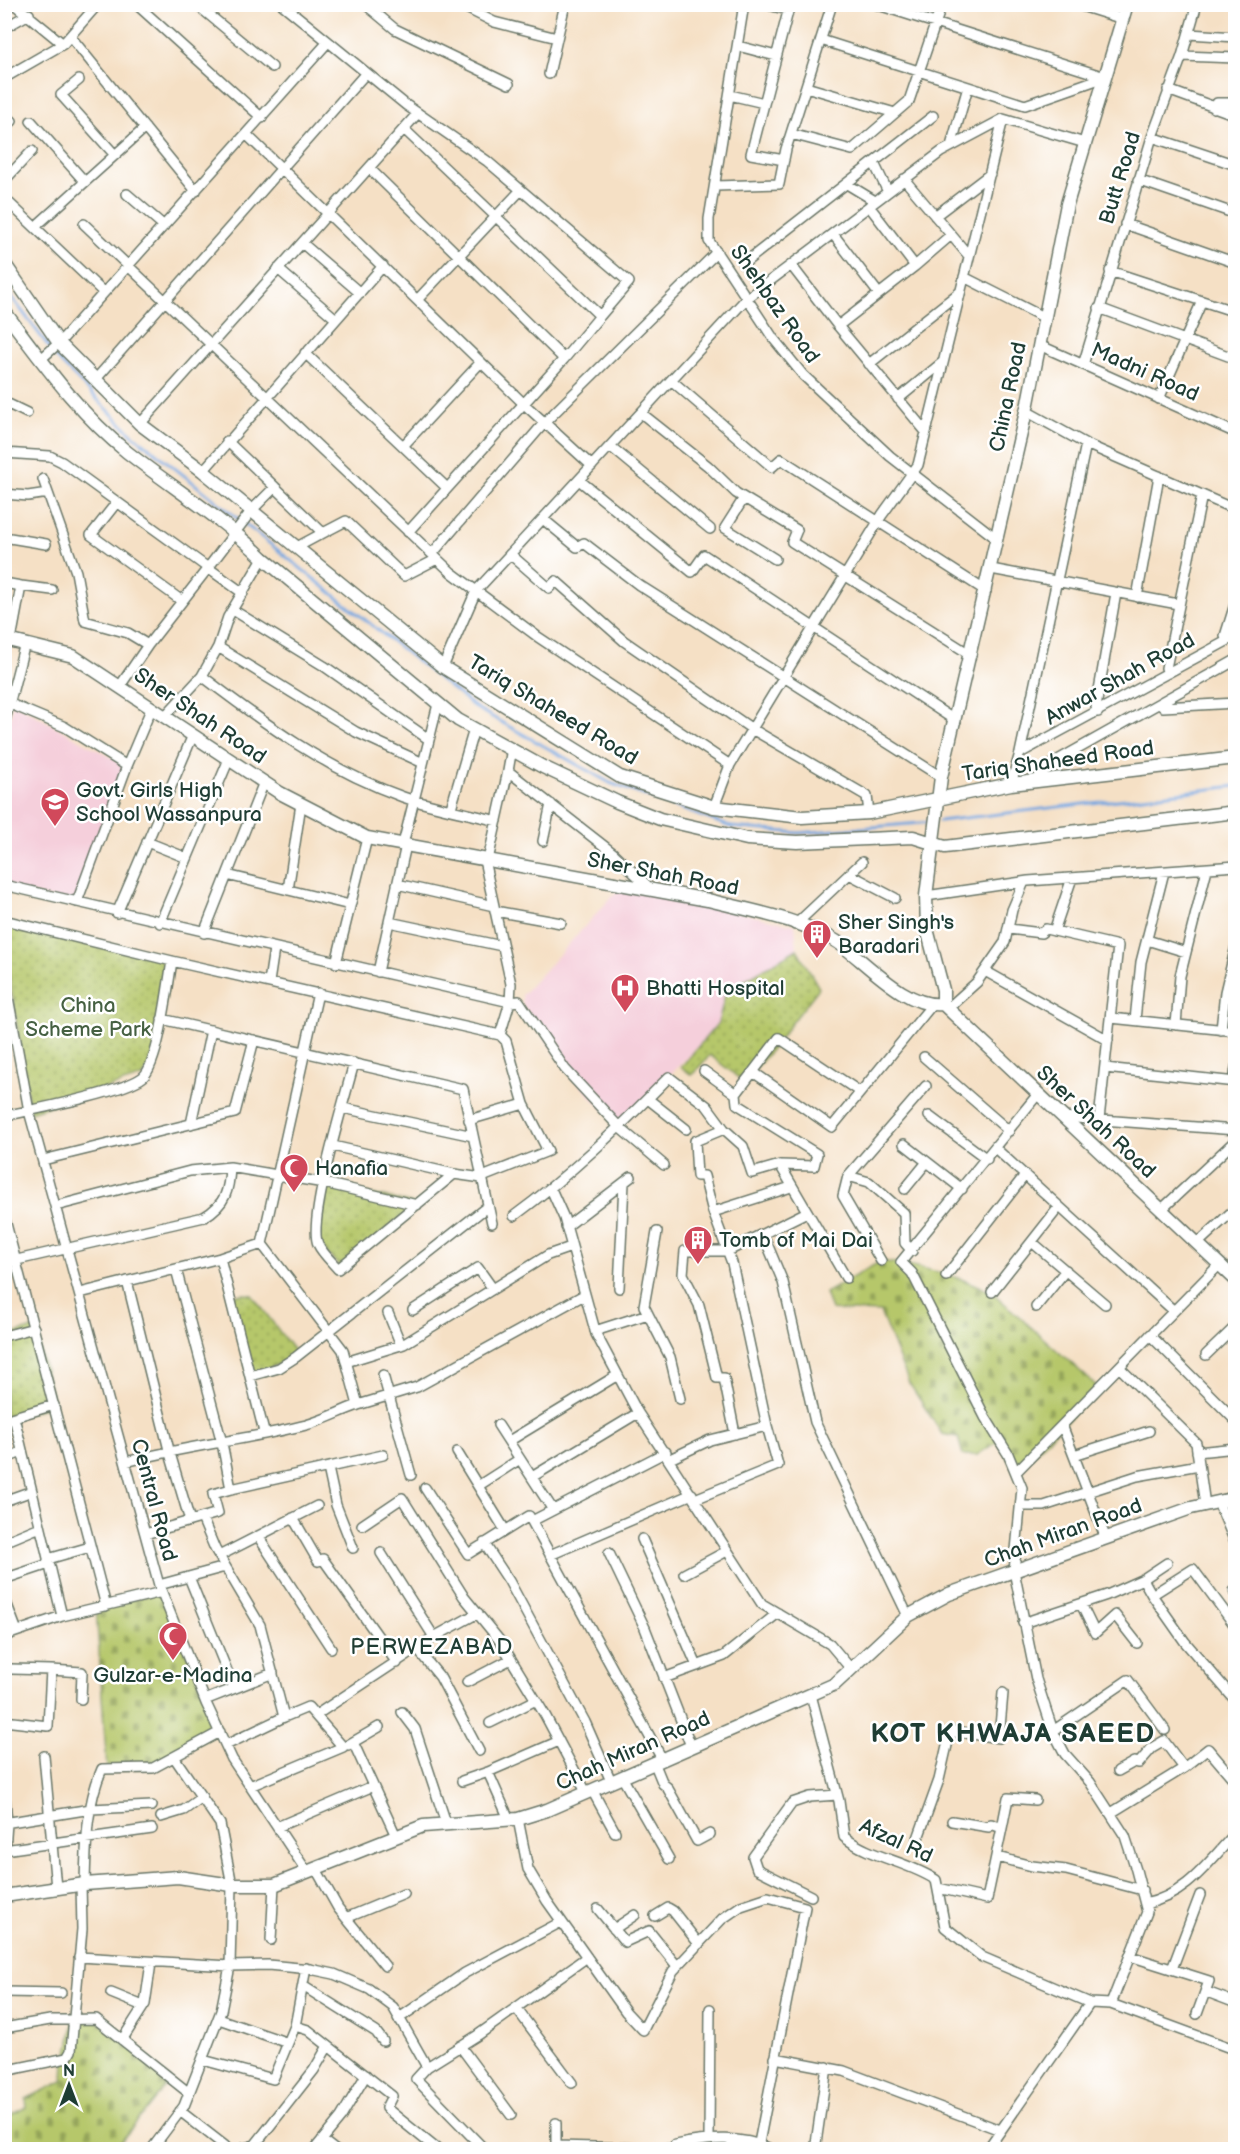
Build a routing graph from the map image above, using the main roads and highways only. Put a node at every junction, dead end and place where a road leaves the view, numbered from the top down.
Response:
1 (1128, 4) edge
2 (4, 263) edge
3 (4, 311) edge
4 (49, 352) junction
5 (8, 640) edge
6 (1236, 758) edge
7 (937, 804) junction
8 (1236, 812) edge
9 (933, 843) junction
10 (940, 1006) junction
11 (1234, 1277) edge
12 (1236, 1498) edge
13 (4, 1896) edge

1 - 7 main road, China Road
2 - 4 main road, Tariq Shaheed Road
3 - 4 main road, Tariq Shaheed Road
4 - 7 main road, Tariq Shaheed Road
4 - 9 main road, Tariq Shaheed Road
5 - 10 main road, Sher Shah Road
6 - 7 main road, Tariq Shaheed Road
7 - 9 main road, China Road
8 - 9 main road, Tariq Shaheed Road
9 - 10 main road
10 - 11 main road, Sher Shah Road
12 - 13 main road, Chah Miran Road

